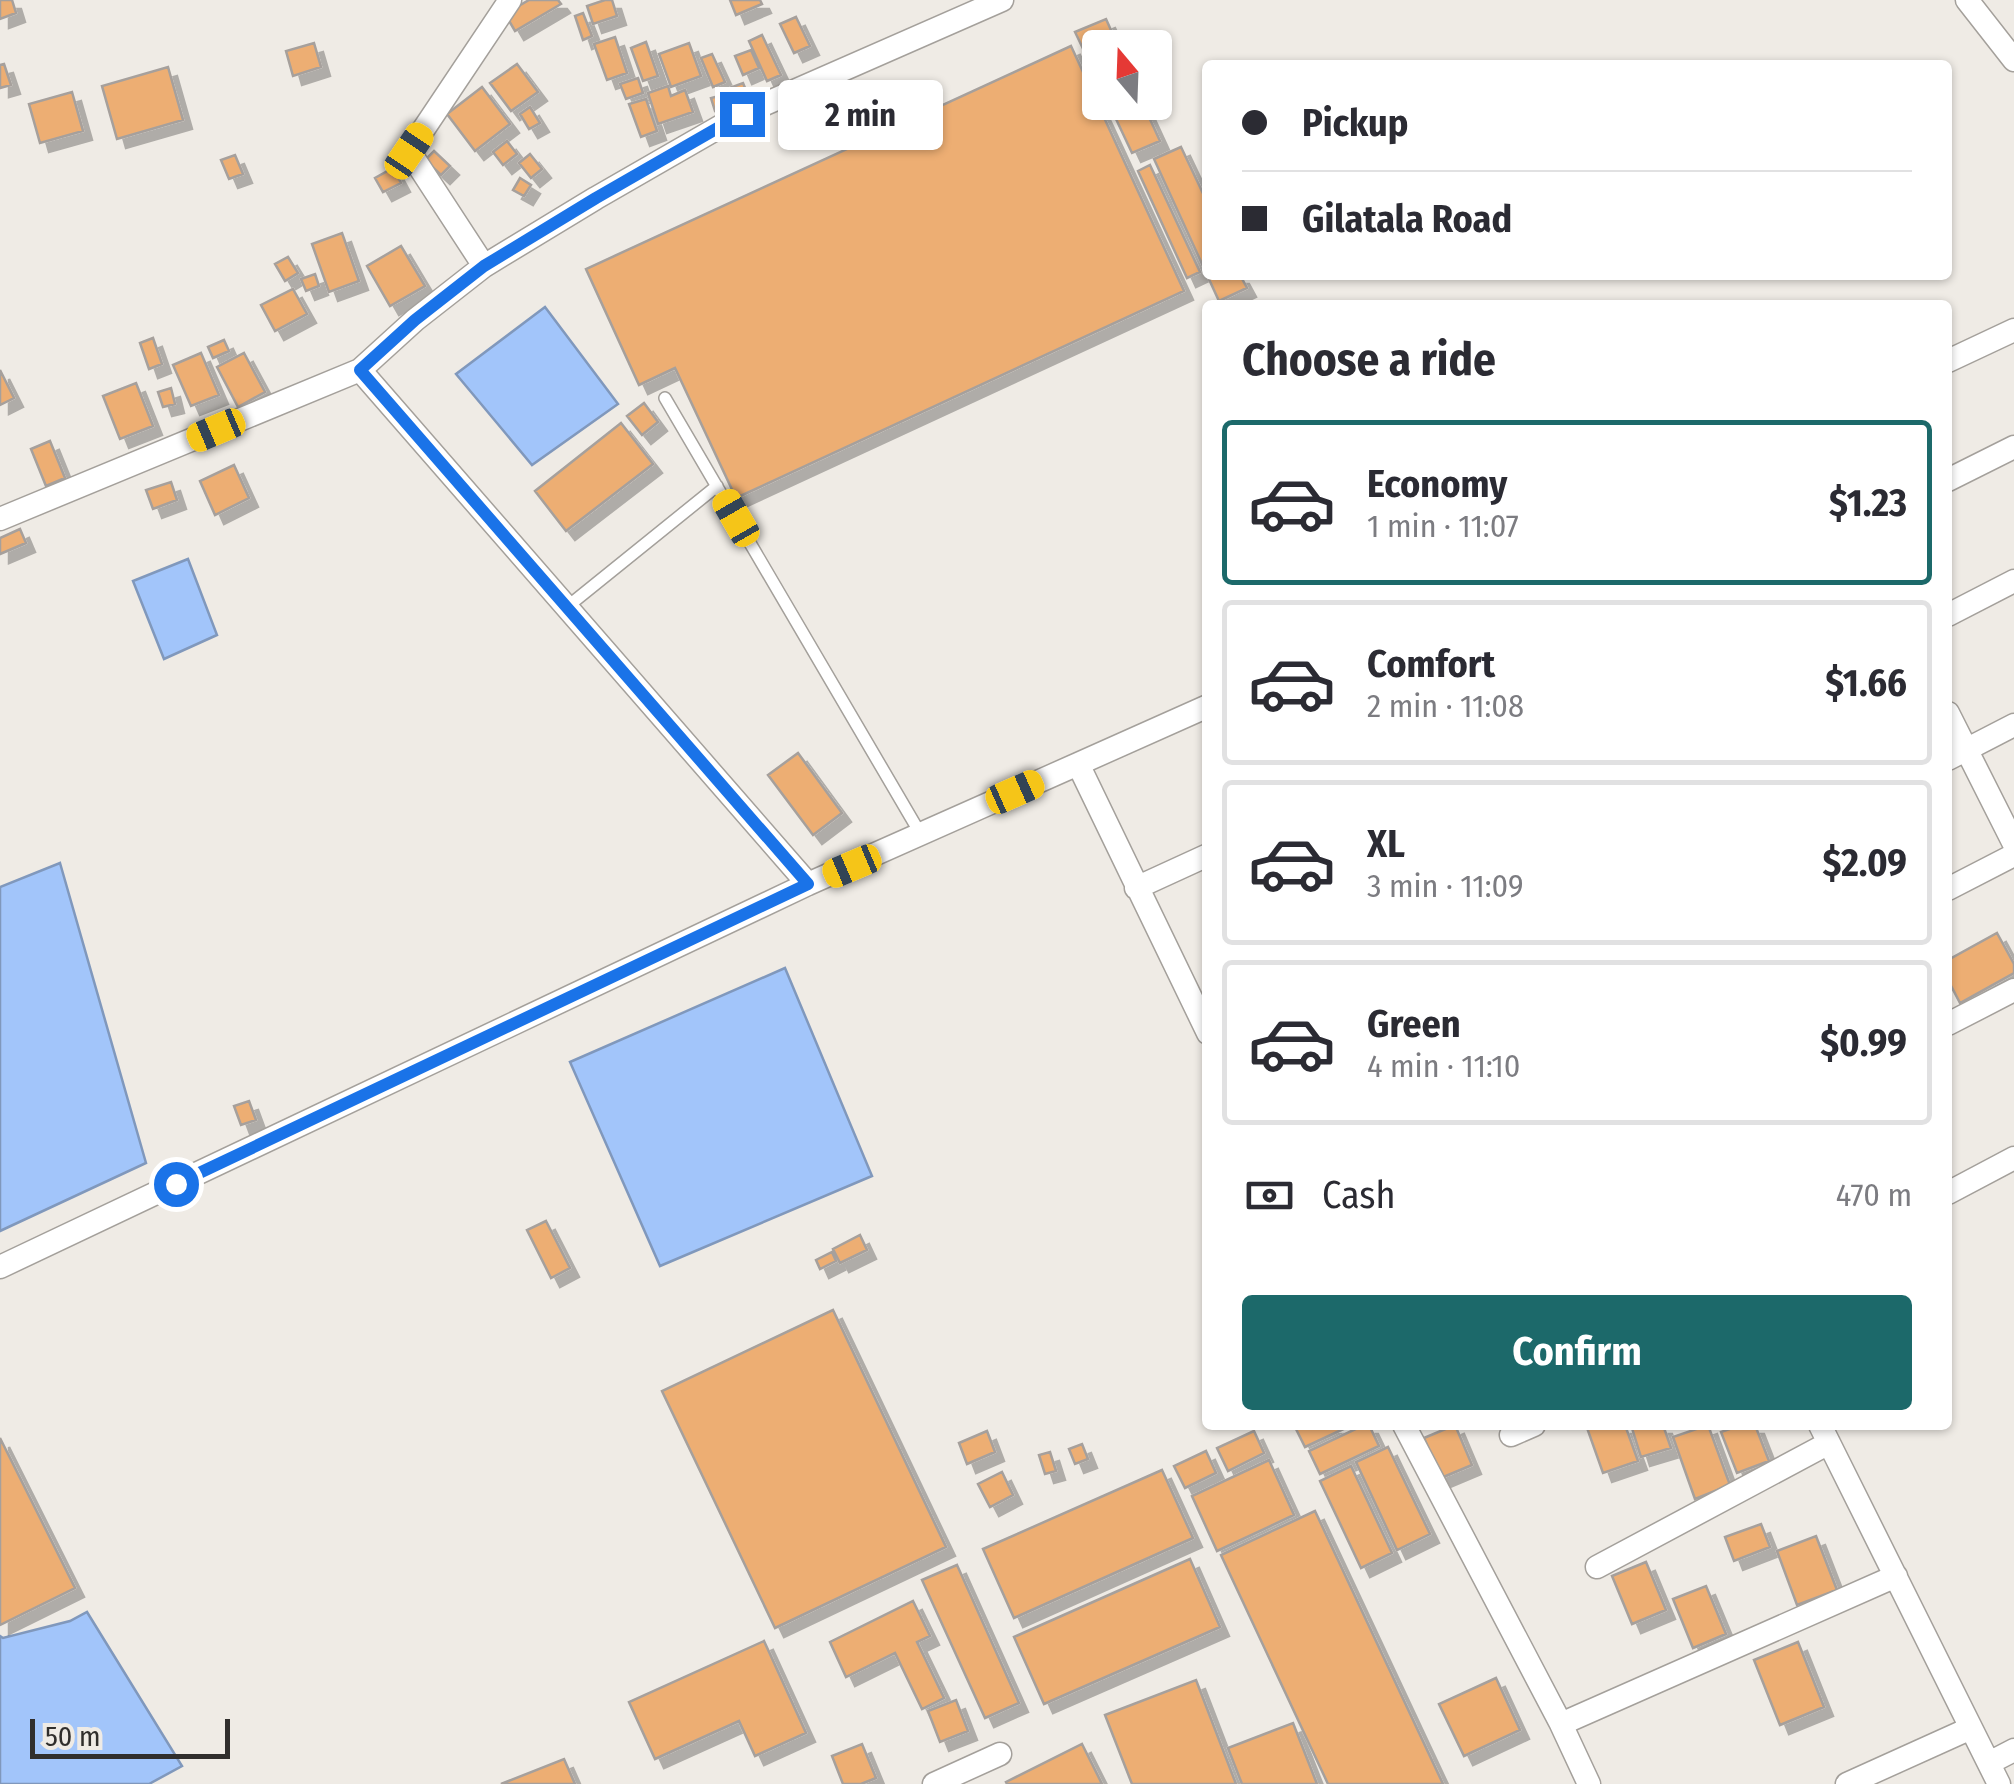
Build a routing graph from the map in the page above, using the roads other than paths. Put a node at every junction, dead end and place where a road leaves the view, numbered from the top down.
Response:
1 (510, 0) edge
2 (1002, 0) edge
3 (1966, 0) edge
4 (2014, 60) edge
5 (484, 266) junction
6 (2014, 330) edge
7 (1952, 359) edge
8 (360, 370) junction
9 (666, 398) dead end
10 (2014, 448) edge
11 (1952, 478) edge
12 (717, 486) junction
13 (0, 519) edge
14 (2014, 581) edge
15 (566, 607) junction
16 (1952, 613) edge
17 (1202, 709) edge
18 (2014, 726) edge
19 (1957, 754) edge
20 (1078, 764) junction
21 (920, 833) junction
22 (2014, 844) edge
23 (2014, 855) edge
24 (1202, 858) edge
25 (808, 884) junction
26 (1952, 887) edge
27 (1136, 888) junction
28 (2014, 990) edge
29 (1200, 999) edge
30 (1952, 1022) edge
31 (2014, 1158) edge
32 (1952, 1191) edge
33 (0, 1267) edge
34 (1407, 1430) edge
35 (1523, 1430) edge
36 (1824, 1434) edge
37 (1512, 1435) dead end
38 (1597, 1567) dead end
39 (1896, 1576) junction
40 (1560, 1724) junction
41 (1971, 1728) junction
42 (2014, 1750) edge
43 (1000, 1754) dead end
44 (1994, 1774) edge
45 (934, 1784) edge
46 (1589, 1784) edge
47 (1847, 1784) edge

1 - 5 street
2 - 5 street
3 - 4 street
5 - 8 street
6 - 7 street
8 - 13 street
8 - 15 street
9 - 12 lane
10 - 11 street
12 - 15 lane
12 - 21 lane
14 - 16 street
15 - 25 street
17 - 20 street
18 - 19 street
19 - 22 street
20 - 21 street
20 - 27 street
21 - 25 street
23 - 26 street
24 - 27 street
25 - 33 street
27 - 29 street
28 - 30 street
31 - 32 street
34 - 40 street
35 - 37 street
36 - 38 street
36 - 39 street
39 - 40 street
39 - 41 street
40 - 46 street
41 - 44 street
41 - 47 street
42 - 44 street
43 - 45 street

